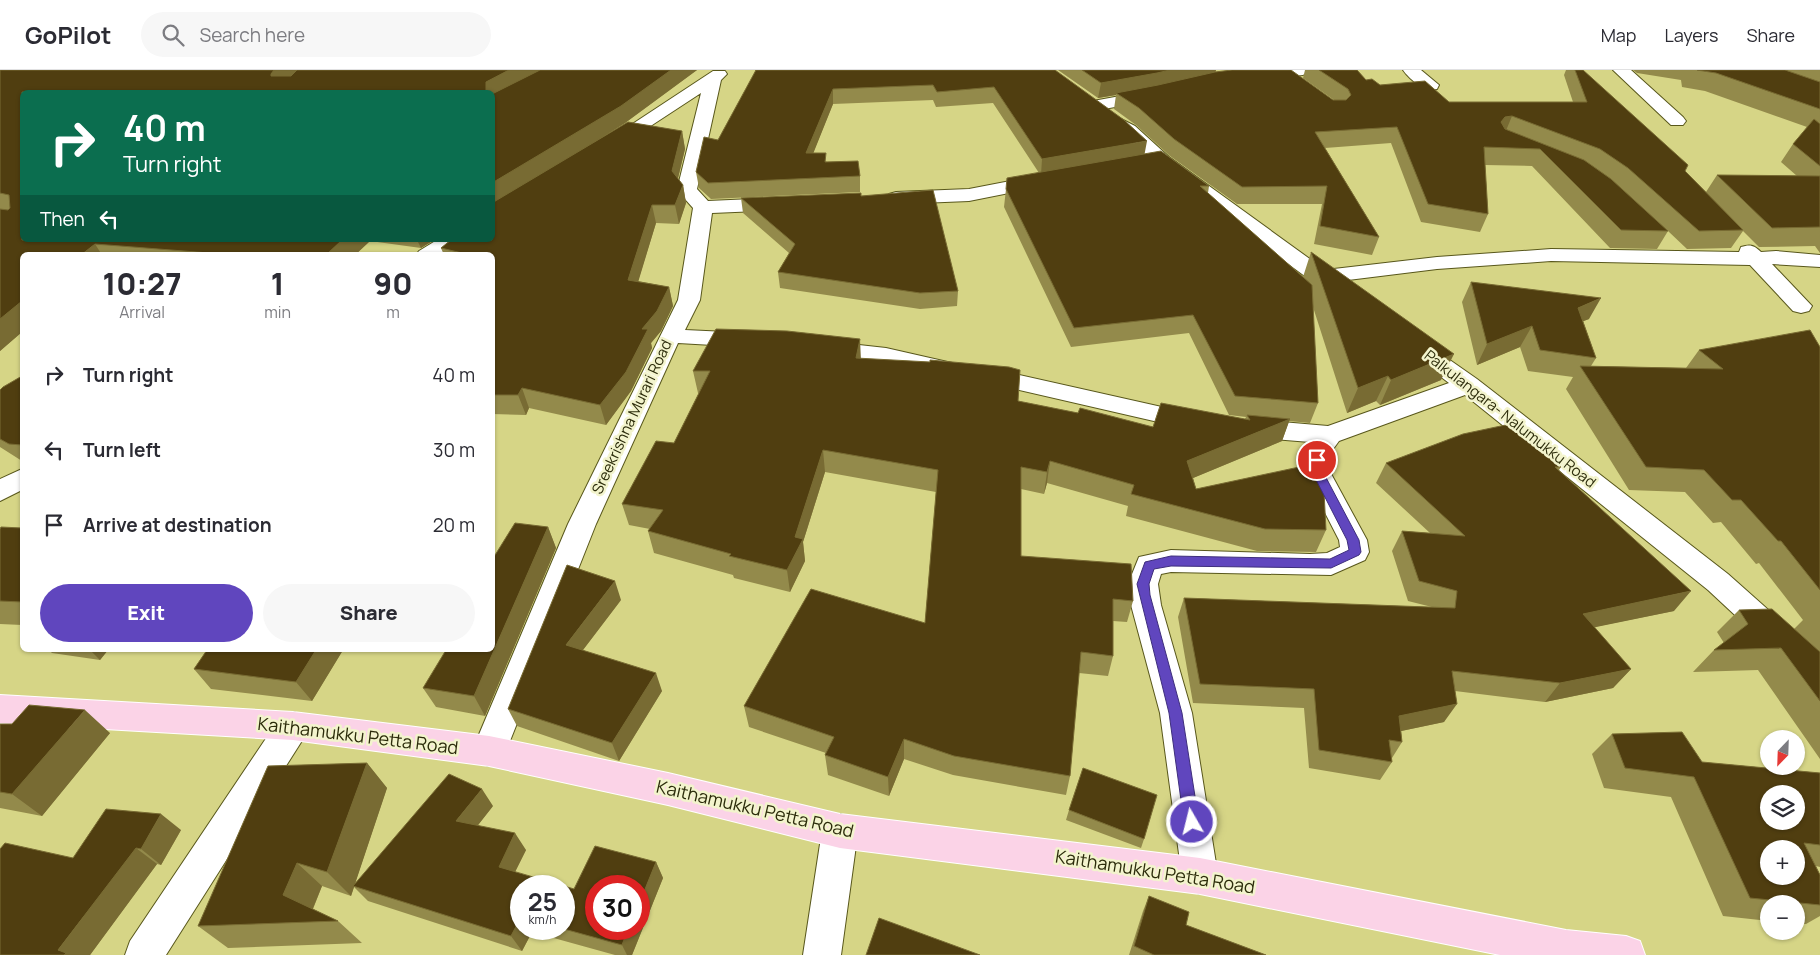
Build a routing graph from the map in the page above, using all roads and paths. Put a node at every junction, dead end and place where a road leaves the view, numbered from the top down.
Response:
1 (1303, 70) edge
2 (1411, 70) edge
3 (1621, 70) edge
4 (1282, 72) junction
5 (719, 74) edge
6 (1238, 77) edge
7 (1431, 85) edge
8 (1305, 88) edge
9 (1164, 92) edge
10 (1677, 121) dead end
11 (595, 154) edge
12 (1162, 161) junction
13 (1134, 165) edge
14 (1062, 177) edge
15 (881, 199) edge
16 (792, 203) edge
17 (703, 207) junction
18 (1659, 237) edge
19 (1737, 240) edge
20 (449, 242) edge
21 (431, 252) edge
22 (1680, 256) junction
23 (1756, 259) junction
24 (1820, 261) edge
25 (1320, 277) junction
26 (1351, 300) edge
27 (1801, 306) dead end
28 (1398, 334) edge
29 (670, 336) junction
30 (765, 341) edge
31 (803, 345) edge
32 (1468, 385) junction
33 (1330, 435) junction
34 (1820, 675) edge
35 (0, 708) edge
36 (293, 726) junction
37 (490, 751) junction
38 (840, 831) junction
39 (1200, 876) junction
40 (144, 955) edge
41 (822, 955) edge
42 (1626, 955) edge

1 - 4 street
2 - 7 street
3 - 10 street
4 - 6 street
4 - 8 street
5 - 11 street
5 - 17 street
9 - 12 street
12 - 13 street
12 - 25 street
14 - 15 street
16 - 17 street
17 - 29 street, Sreekrishna Murari Road
18 - 22 street
19 - 23 street
20 - 21 street
22 - 23 street
22 - 25 street
23 - 24 street
23 - 27 street
25 - 26 street
28 - 32 street, Palkulangara- Nalumukku Road
29 - 30 street
29 - 37 street, Sreekrishna Murari Road
31 - 33 street
32 - 33 street
32 - 34 street, Palkulangara- Nalumukku Road
33 - 39 street
35 - 36 main road, Kaithamukku Petta Road
36 - 37 main road, Kaithamukku Petta Road
36 - 40 street
37 - 38 main road, Kaithamukku Petta Road
38 - 39 main road, Kaithamukku Petta Road
38 - 41 street
39 - 42 main road, Kaithamukku Petta Road

